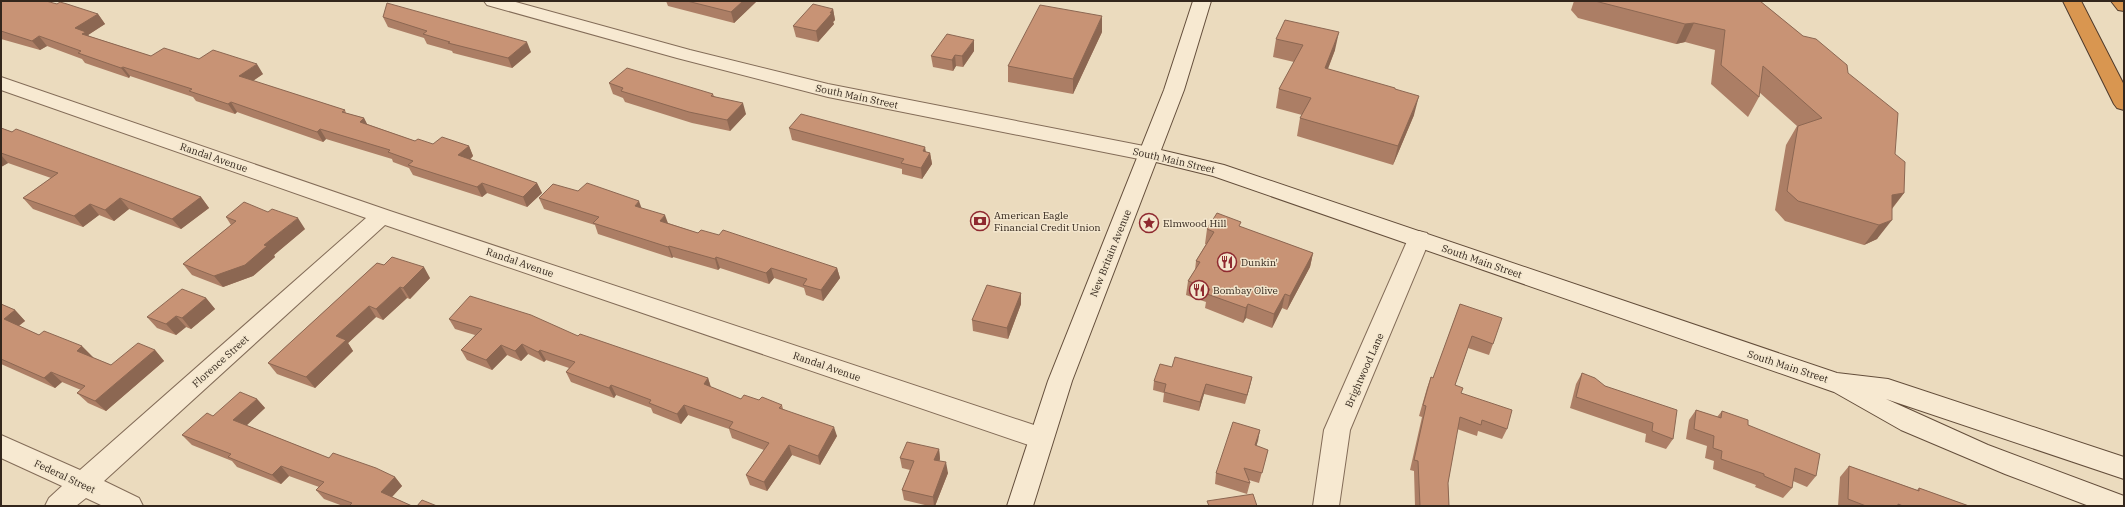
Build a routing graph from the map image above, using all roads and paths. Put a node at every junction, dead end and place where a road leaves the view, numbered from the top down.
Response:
1 (493, 1) edge
2 (1202, 1) edge
3 (2072, 1) edge
4 (2120, 1) edge
5 (2124, 6) edge
6 (1, 84) edge
7 (2124, 104) edge
8 (1149, 154) junction
9 (382, 216) junction
10 (1419, 239) junction
11 (1837, 383) junction
12 (1040, 438) junction
13 (2037, 439) junction
14 (1, 446) edge
15 (2124, 468) edge
16 (2038, 475) junction
17 (82, 484) junction
18 (58, 506) edge
19 (130, 506) edge
20 (1020, 506) edge
21 (1326, 506) edge
22 (2120, 506) edge

1 - 8 street, South Main Street
2 - 8 street, New Britain Avenue
3 - 7 highway
4 - 5 highway
6 - 9 street, Randal Avenue
8 - 10 street, South Main Street
8 - 12 street, New Britain Avenue
9 - 12 street, Randal Avenue
9 - 17 street, Florence Street
10 - 11 street, South Main Street
10 - 21 street, Brightwood Lane
11 - 13 street, South Main Street
11 - 16 street, South Main Street
12 - 20 street, New Britain Avenue
13 - 15 street, South Main Street
13 - 16 street
14 - 17 street, Federal Street
16 - 22 street, South Main Street
17 - 18 street, Florence Street
17 - 19 street, Federal Street

